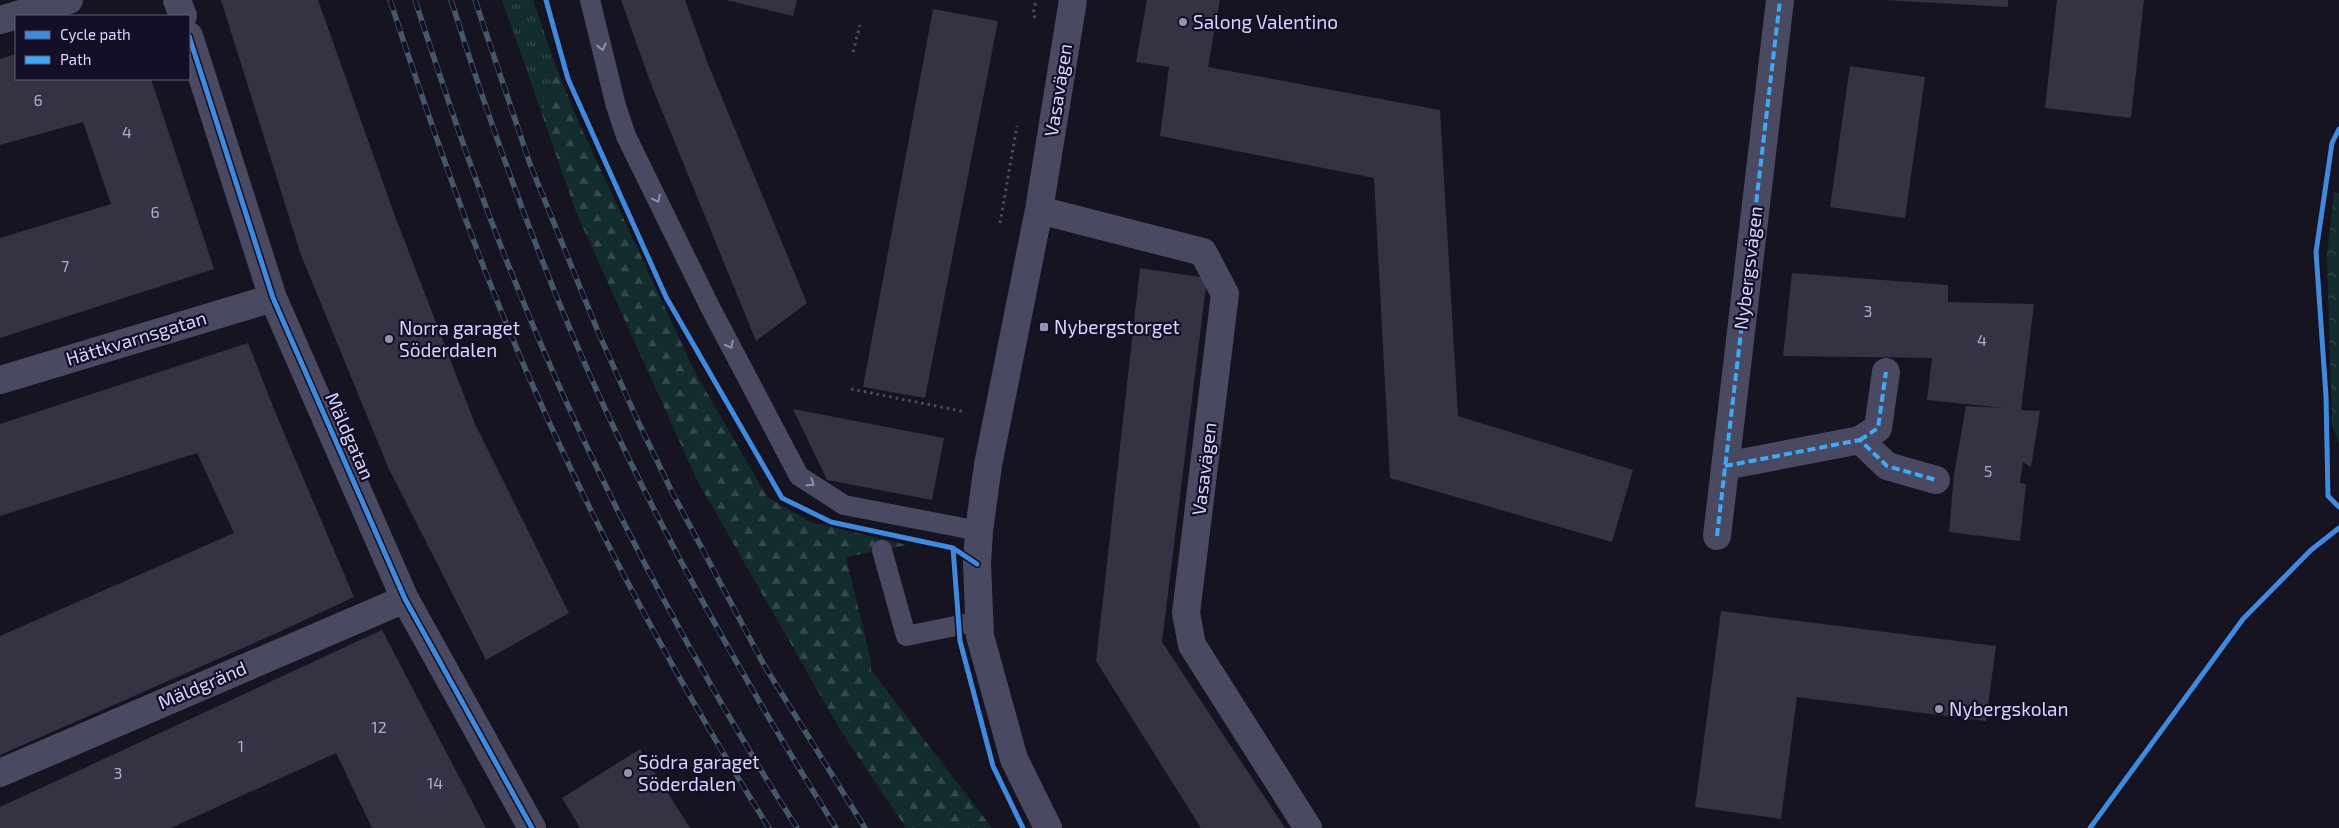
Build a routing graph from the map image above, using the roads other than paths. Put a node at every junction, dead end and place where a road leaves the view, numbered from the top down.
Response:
1 (69, 0) edge
2 (177, 0) edge
3 (590, 0) edge
4 (1073, 0) edge
5 (1780, 0) edge
6 (17, 15) edge
7 (182, 15) edge
8 (15, 16) edge
9 (0, 20) edge
10 (190, 39) edge
11 (1039, 210) junction
12 (273, 298) junction
13 (1886, 372) dead end
14 (0, 380) edge
15 (1860, 440) junction
16 (1725, 466) junction
17 (1936, 480) dead end
18 (979, 531) junction
19 (1716, 536) dead end
20 (882, 550) dead end
21 (404, 599) junction
22 (980, 621) junction
23 (0, 773) edge
24 (532, 828) edge
25 (1048, 828) edge
26 (1308, 828) edge

1 - 6 street
2 - 7 street
3 -> 18 lane
4 - 11 street, Vasavägen
5 - 16 street, Nybergsvägen
8 - 9 street
10 - 12 street, Mäldgatan
11 - 18 street, Vasavägen
11 - 26 street, Vasavägen
12 - 14 street, Hättkvarnsgatan
12 - 21 street, Mäldgatan
13 - 15 street
15 - 16 street
15 - 17 street
16 - 19 street, Nybergsvägen
18 - 22 street, Vasavägen
20 - 22 lane
21 - 23 street, Mäldgränd
21 - 24 street, Mäldgatan
22 - 25 street, Vasavägen

